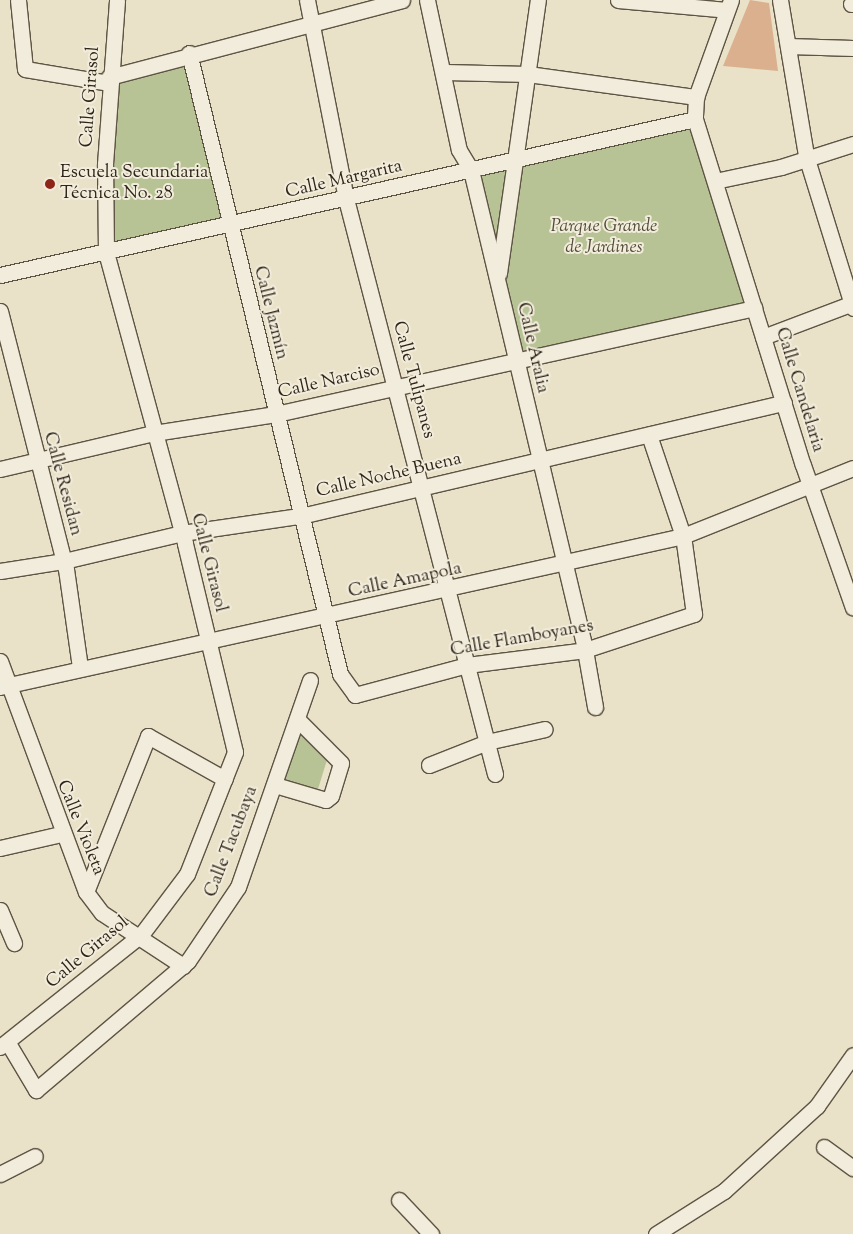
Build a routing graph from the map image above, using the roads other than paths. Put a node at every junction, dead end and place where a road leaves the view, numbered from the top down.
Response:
1 (18, 0) edge
2 (117, 0) edge
3 (307, 0) edge
4 (402, 0) edge
5 (427, 0) edge
6 (538, 0) edge
7 (618, 0) edge
8 (780, 0) edge
9 (729, 5) edge
10 (310, 23) junction
11 (788, 46) junction
12 (853, 48) edge
13 (189, 53) junction
14 (445, 72) junction
15 (528, 74) junction
16 (109, 80) junction
17 (696, 98) junction
18 (695, 119) junction
19 (853, 144) edge
20 (807, 159) junction
21 (516, 160) junction
22 (471, 170) junction
23 (715, 181) junction
24 (346, 199) junction
25 (229, 225) junction
26 (106, 253) junction
27 (0, 275) edge
28 (497, 282) junction
29 (852, 305) edge
30 (754, 308) junction
31 (0, 311) edge
32 (763, 336) junction
33 (517, 362) junction
34 (394, 386) junction
35 (784, 403) junction
36 (276, 414) junction
37 (154, 433) junction
38 (649, 435) junction
39 (35, 460) junction
40 (540, 460) junction
41 (853, 468) edge
42 (0, 469) edge
43 (809, 482) junction
44 (423, 488) junction
45 (304, 515) junction
46 (182, 533) junction
47 (683, 536) junction
48 (64, 561) junction
49 (565, 565) junction
50 (0, 571) edge
51 (448, 590) junction
52 (853, 608) edge
53 (326, 617) junction
54 (208, 645) junction
55 (585, 650) junction
56 (0, 661) edge
57 (467, 665) junction
58 (80, 667) junction
59 (310, 680) dead end
60 (4, 686) edge
61 (355, 695) joint
62 (594, 707) dead end
63 (297, 719) junction
64 (545, 729) dead end
65 (487, 742) junction
66 (429, 765) dead end
67 (495, 774) dead end
68 (225, 779) junction
69 (275, 785) junction
70 (61, 834) junction
71 (0, 848) edge
72 (86, 892) junction
73 (0, 910) edge
74 (141, 936) junction
75 (14, 943) dead end
76 (183, 966) junction
77 (4, 1045) edge
78 (853, 1055) edge
79 (824, 1147) dead end
80 (36, 1156) dead end
81 (853, 1168) edge
82 (0, 1174) edge
83 (400, 1200) dead end
84 (431, 1234) edge
85 (656, 1234) edge

1 - 16 street
2 - 16 street, Calle Girasol
3 - 10 street, Calle Tulipanes
4 - 10 street
5 - 14 street, Calle Aralia
6 - 15 street
7 - 9 street
8 - 11 street
9 - 17 street
10 - 13 street
10 - 24 street, Calle Tulipanes
11 - 12 street
11 - 20 street
13 - 16 street
13 - 25 street, Calle Jazmín
14 - 15 street
14 - 22 street, Calle Aralia
15 - 17 street
15 - 21 street
16 - 26 street, Calle Girasol
17 - 18 street
18 - 21 street, Calle Margarita
18 - 23 street, Calle Candelaria
19 - 20 street
20 - 23 street
20 - 29 street
21 - 22 street, Calle Margarita
21 - 28 street
22 - 24 street, Calle Margarita
22 - 28 street, Calle Aralia
23 - 30 street, Calle Candelaria
24 - 25 street, Calle Margarita
24 - 34 street, Calle Tulipanes
25 - 26 street, Calle Margarita
25 - 36 street, Calle Jazmín
26 - 27 street, Calle Margarita
26 - 37 street, Calle Girasol
28 - 33 street, Calle Aralia
29 - 32 street
30 - 32 street, Calle Candelaria
30 - 33 street, Calle Narciso
31 - 39 street, Calle Residan
32 - 35 street, Calle Candelaria
33 - 34 street, Calle Narciso
33 - 40 street, Calle Aralia
34 - 36 street, Calle Narciso
34 - 44 street, Calle Tulipanes
35 - 38 street, Calle Noche Buena
35 - 43 street, Calle Candelaria
36 - 37 street, Calle Narciso
36 - 45 street, Calle Jazmín
37 - 39 street, Calle Narciso
37 - 46 street, Calle Girasol
38 - 40 street, Calle Noche Buena
38 - 47 street
39 - 42 street, Calle Narciso
39 - 48 street, Calle Residan
40 - 44 street, Calle Noche Buena
40 - 49 street, Calle Aralia
41 - 43 street, Calle Amapola
43 - 47 street, Calle Amapola
43 - 52 street, Calle Candelaria
44 - 45 street, Calle Noche Buena
44 - 51 street, Calle Tulipanes
45 - 46 street, Calle Noche Buena
45 - 53 street, Calle Jazmín
46 - 48 street, Calle Noche Buena
46 - 54 street, Calle Girasol
47 - 49 street, Calle Amapola
47 - 55 street, Calle Flamboyanes
48 - 50 street, Calle Noche Buena
48 - 58 street, Calle Residan
49 - 51 street, Calle Amapola
49 - 55 street, Calle Aralia
51 - 53 street, Calle Amapola
51 - 57 street, Calle Tulipanes
53 - 54 street, Calle Amapola
53 - 61 street, Calle Jazmín
54 - 58 street, Calle Amapola
54 - 68 street, Calle Girasol
55 - 57 street, Calle Flamboyanes
55 - 62 street, Calle Aralia
56 - 60 street, Calle Violeta
57 - 61 street, Calle Flamboyanes
57 - 65 street, Calle Tulipanes
58 - 60 street, Calle Amapola
59 - 63 street, Calle Tacubaya
60 - 70 street, Calle Violeta
63 - 69 street, Calle Tacubaya
63 - 69 street
64 - 65 street
65 - 66 street
65 - 67 street, Calle Tulipanes
68 - 72 street
68 - 74 street, Calle Girasol
69 - 76 street, Calle Tacubaya
70 - 71 street
70 - 72 street, Calle Violeta
72 - 74 street, Calle Violeta
73 - 75 street
74 - 76 street, Calle Violeta
74 - 77 street, Calle Girasol
76 - 77 street, Calle Tacubaya
78 - 85 street
79 - 81 street
80 - 82 street
83 - 84 street

